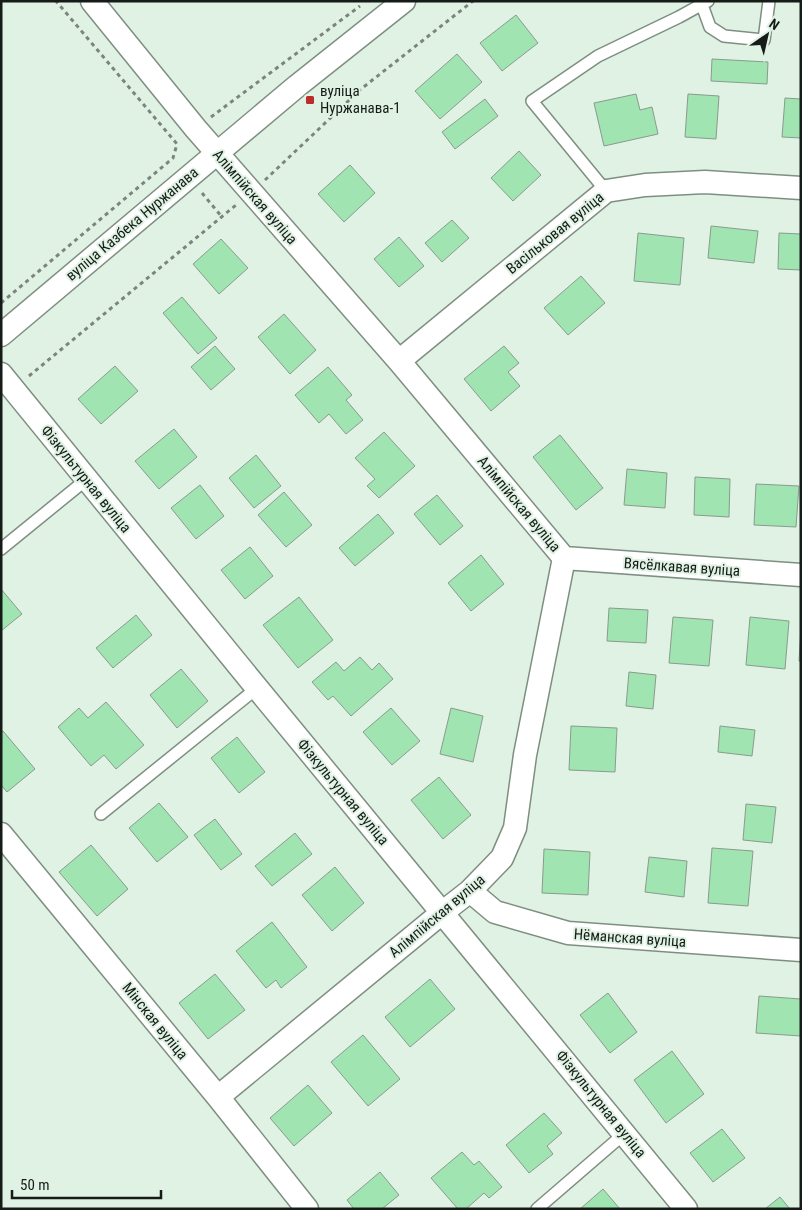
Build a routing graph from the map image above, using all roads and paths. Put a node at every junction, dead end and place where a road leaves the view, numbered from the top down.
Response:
1 (56, 1) edge
2 (92, 1) edge
3 (367, 1) edge
4 (404, 1) edge
5 (769, 1) edge
6 (705, 3) edge
7 (196, 129) junction
8 (177, 144) junction
9 (217, 152) junction
10 (801, 188) edge
11 (606, 191) junction
12 (1, 303) edge
13 (1, 335) edge
14 (399, 360) junction
15 (1, 374) edge
16 (87, 479) junction
17 (1, 549) edge
18 (564, 558) junction
19 (801, 575) edge
20 (257, 688) junction
21 (102, 814) dead end
22 (1, 834) edge
23 (470, 891) junction
24 (443, 912) junction
25 (801, 950) edge
26 (218, 1097) junction
27 (625, 1133) junction
28 (307, 1209) edge
29 (537, 1209) edge
30 (686, 1209) edge

1 - 8 path
2 - 7 street, Алімпійская вуліца
3 - 7 path
4 - 9 street, вуліца Казбека Нуржанава
5 - 6 lane
6 - 11 lane
7 - 8 path
7 - 9 street, Алімпійская вуліца
8 - 12 path
9 - 13 street, вуліца Казбека Нуржанава
9 - 14 street, Алімпійская вуліца
10 - 11 street, Васільковая вуліца
11 - 14 street, Васільковая вуліца
14 - 18 street, Алімпійская вуліца
15 - 16 street, Фізкультурная вуліца
16 - 17 lane
16 - 20 street, Фізкультурная вуліца
18 - 19 street, Вясёлкавая вуліца
18 - 23 street, Алімпійская вуліца
20 - 21 lane
20 - 24 street, Фізкультурная вуліца
22 - 26 street, Мінская вуліца
23 - 24 street, Алімпійская вуліца
23 - 25 street, Нёманская вуліца
24 - 26 street, Алімпійская вуліца
24 - 27 street, Фізкультурная вуліца
26 - 28 street, Мінская вуліца
27 - 29 lane
27 - 30 street, Фізкультурная вуліца

